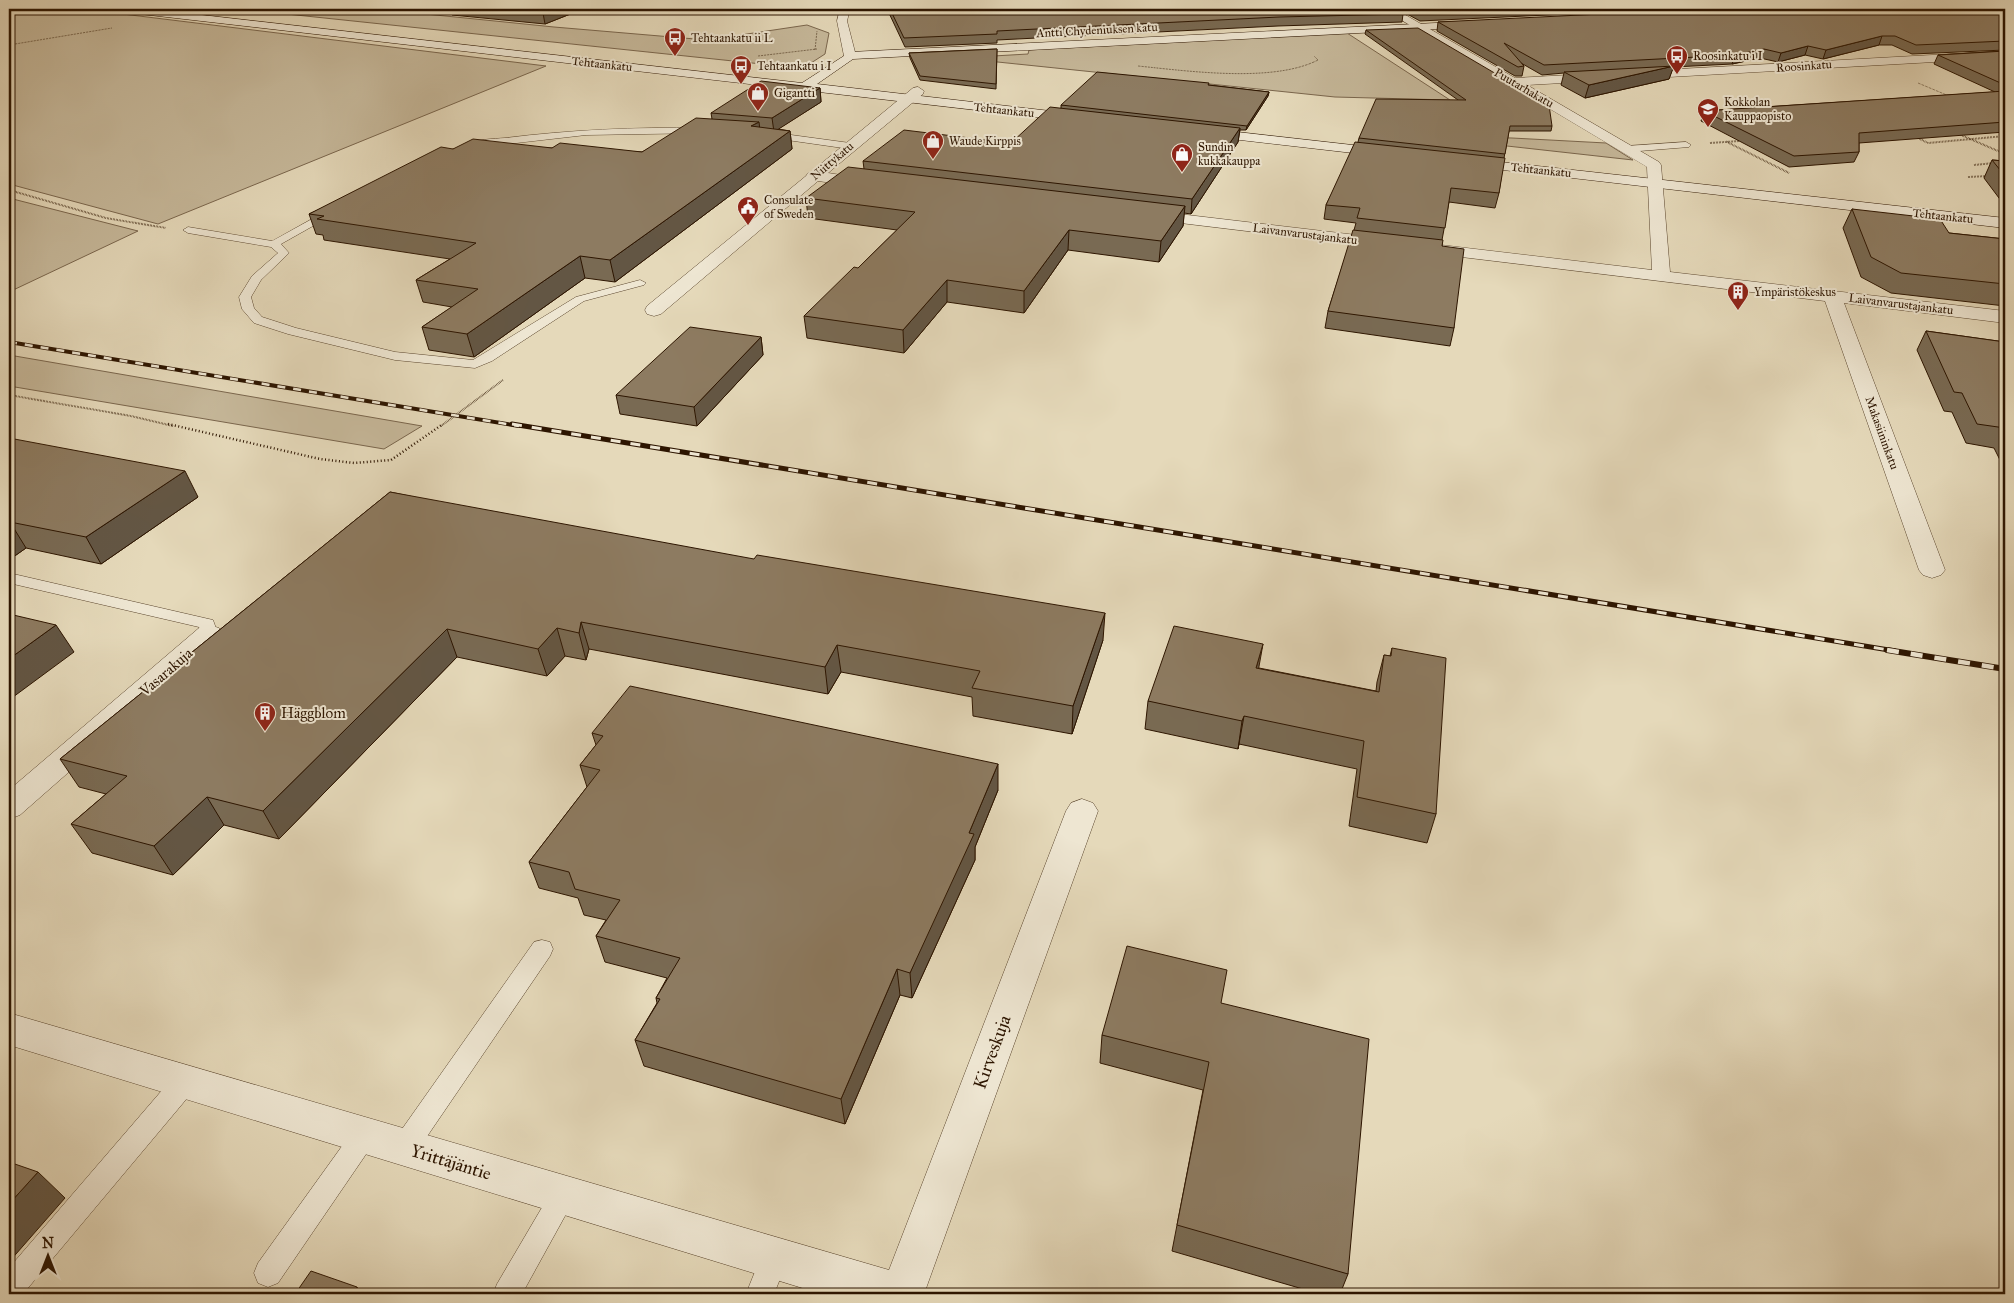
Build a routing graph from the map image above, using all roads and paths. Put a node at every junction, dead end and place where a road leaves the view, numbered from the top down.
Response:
1 (123, 9) edge
2 (845, 9) edge
3 (1388, 9) edge
4 (203, 10) edge
5 (184, 12) edge
6 (1488, 23) edge
7 (119, 26) dead end
8 (1419, 27) junction
9 (9, 44) edge
10 (816, 49) dead end
11 (2005, 54) edge
12 (850, 56) junction
13 (753, 57) dead end
14 (817, 79) junction
15 (1513, 82) junction
16 (804, 87) junction
17 (913, 95) junction
18 (1095, 115) edge
19 (1189, 125) edge
20 (715, 131) edge
21 (755, 134) edge
22 (1961, 135) edge
23 (2005, 136) edge
24 (1918, 138) edge
25 (1970, 139) junction
26 (1727, 142) edge
27 (1686, 144) dead end
28 (850, 146) junction
29 (463, 147) edge
30 (1400, 149) edge
31 (1627, 149) junction
32 (2005, 154) edge
33 (1454, 155) edge
34 (1998, 163) edge
35 (1974, 165) dead end
36 (1788, 172) edge
37 (1996, 175) edge
38 (813, 176) junction
39 (1968, 177) dead end
40 (1655, 178) junction
41 (883, 184) edge
42 (9, 190) edge
43 (342, 205) edge
44 (2005, 211) edge
45 (1131, 213) edge
46 (2005, 223) edge
47 (188, 230) joint
48 (274, 244) junction
49 (1661, 276) junction
50 (640, 283) dead end
51 (1832, 296) junction
52 (654, 310) dead end
53 (2005, 317) edge
54 (510, 375) dead end
55 (9, 395) edge
56 (1932, 570) dead end
57 (9, 578) edge
58 (209, 634) joint
59 (9, 807) edge
60 (1082, 811) dead end
61 (542, 948) dead end
62 (9, 1029) edge
63 (185, 1082) junction
64 (364, 1136) junction
65 (404, 1148) junction
66 (562, 1196) junction
67 (268, 1273) dead end
68 (767, 1276) edge
69 (9, 1289) edge
70 (507, 1294) edge
71 (894, 1294) edge
72 (902, 1294) edge

1 - 5 main road, Tehtaankatu
2 - 12 main road
3 - 8 main road, Puutarhakatu
4 - 5 main road, Tehtaankatu
4 - 14 main road, Tehtaankatu
5 - 16 main road, Tehtaankatu
6 - 8 main road, Antti Chydeniuksen katu
7 - 9 path
8 - 12 main road, Antti Chydeniuksen katu
8 - 15 main road, Puutarhakatu
10 - 13 path
11 - 15 main road, Roosinkatu
12 - 14 main road
14 - 16 main road
14 - 17 main road, Tehtaankatu
15 - 31 main road, Puutarhakatu
16 - 17 main road, Tehtaankatu
17 - 18 main road, Tehtaankatu
17 - 28 main road, Niittykatu
19 - 30 main road
20 - 29 lane
21 - 28 lane
22 - 25 path
23 - 25 path
24 - 25 path
25 - 32 path
26 - 36 path
27 - 31 lane
28 - 38 main road, Niittykatu
31 - 40 main road, Puutarhakatu
33 - 40 main road, Tehtaankatu
34 - 35 path
37 - 39 path
38 - 41 main road
38 - 52 main road, Niittykatu
40 - 44 main road, Tehtaankatu
40 - 46 main road, Tehtaankatu
40 - 49 main road
42 - 47 path
43 - 48 lane
45 - 49 main road, Laivanvarustajankatu
47 - 48 lane
48 - 50 lane
49 - 51 main road, Laivanvarustajankatu
51 - 53 main road, Laivanvarustajankatu
51 - 56 main road, Makasiininkatu
54 - 55 path
57 - 58 lane
58 - 59 main road, Vasarakuja
60 - 72 main road, Kirveskuja
61 - 65 lane
62 - 63 main road, Yrittäjäntie
63 - 64 main road, Yrittäjäntie
63 - 69 lane
64 - 65 main road, Yrittäjäntie
64 - 67 lane
65 - 66 main road, Yrittäjäntie
66 - 68 main road, Yrittäjäntie
66 - 70 lane
68 - 71 main road, Yrittäjäntie

